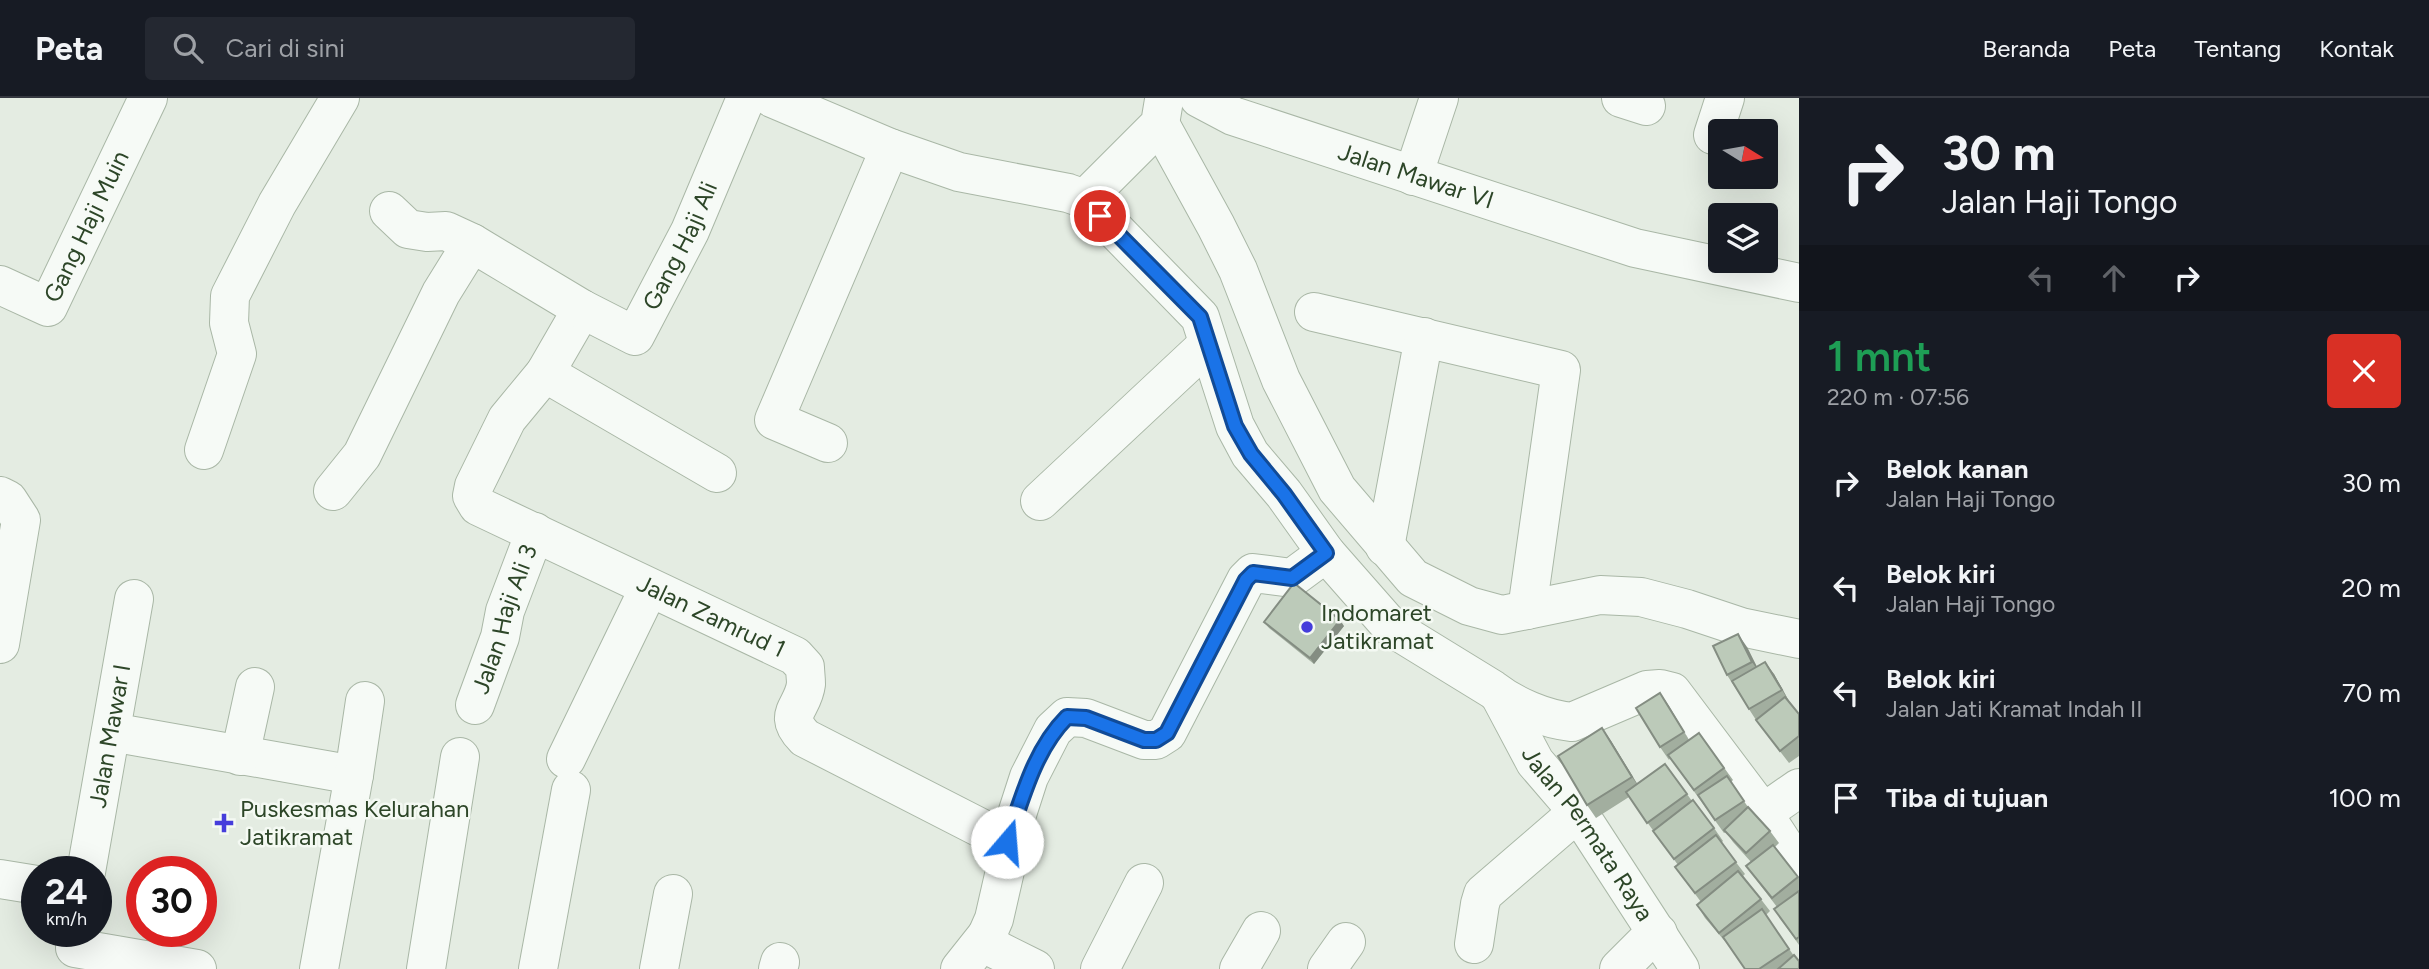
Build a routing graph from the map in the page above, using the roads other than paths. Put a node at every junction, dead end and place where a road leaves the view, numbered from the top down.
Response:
1 (148, 98) edge
2 (340, 98) edge
3 (746, 98) edge
4 (772, 98) edge
5 (1199, 98) edge
6 (1439, 98) edge
7 (1725, 98) edge
8 (1162, 111) edge
9 (850, 113) edge
10 (1718, 119) edge
11 (890, 148) junction
12 (1413, 176) junction
13 (1085, 199) junction
14 (389, 211) dead end
15 (472, 243) junction
16 (1799, 283) edge
17 (0, 285) edge
18 (582, 309) junction
19 (1314, 312) dead end
20 (1424, 337) junction
21 (1208, 344) junction
22 (545, 373) junction
23 (828, 443) dead end
24 (204, 450) dead end
25 (717, 473) dead end
26 (1337, 489) junction
27 (332, 491) dead end
28 (1284, 494) junction
29 (4, 498) edge
30 (1040, 501) dead end
31 (535, 532) junction
32 (1385, 547) junction
33 (1326, 553) junction
34 (649, 588) junction
35 (134, 599) dead end
36 (1527, 610) junction
37 (1799, 639) edge
38 (0, 644) edge
39 (255, 687) dead end
40 (1500, 696) junction
41 (365, 701) dead end
42 (475, 705) dead end
43 (1593, 712) junction
44 (111, 732) junction
45 (240, 756) junction
46 (460, 757) dead end
47 (1535, 762) junction
48 (355, 775) junction
49 (1799, 789) edge
50 (1578, 812) junction
51 (1763, 813) junction
52 (1007, 842) junction
53 (89, 856) edge
54 (1799, 867) edge
55 (0, 879) edge
56 (21, 882) edge
57 (1143, 883) dead end
58 (673, 894) dead end
59 (1261, 931) dead end
60 (1658, 933) junction
61 (987, 935) junction
62 (1475, 944) dead end
63 (74, 949) edge
64 (197, 969) edge
65 (319, 969) edge
66 (426, 969) edge
67 (538, 969) edge
68 (659, 969) edge
69 (960, 969) edge
70 (1035, 969) edge
71 (1100, 969) edge
72 (1239, 969) edge
73 (1619, 969) edge
74 (1681, 969) edge

1 - 17 street, Gang Haji Muin
2 - 24 street
3 - 18 street, Gang Haji Ali
4 - 9 street
5 - 12 street, Jalan Mawar VI
6 - 12 street
7 - 10 street
8 - 13 street
8 - 26 street
9 - 11 street
11 - 13 street
11 - 23 street
12 - 16 street, Jalan Mawar VI
13 - 21 street
14 - 15 street
15 - 18 street
15 - 27 street
18 - 22 street, Jalan Zamrud 1
19 - 20 street
20 - 32 street
20 - 36 street
21 - 28 street
21 - 30 street
22 - 25 street
22 - 31 street, Jalan Zamrud 1
26 - 28 street
26 - 32 street
28 - 33 street
29 - 38 street
31 - 34 street, Jalan Zamrud 1
31 - 42 street, Jalan Haji Ali 3
32 - 36 street
33 - 40 street
33 - 52 street
34 - 52 street, Jalan Zamrud 1
34 - 67 street
35 - 44 street, Jalan Mawar I
36 - 37 street
39 - 45 street
40 - 43 street
40 - 47 street, Jalan Permata Raya
41 - 48 street
43 - 47 street
43 - 51 street
44 - 45 street
44 - 53 street, Jalan Mawar I
45 - 48 street
46 - 66 street
47 - 50 street, Jalan Permata Raya
48 - 65 street
49 - 51 street
50 - 60 street, Jalan Permata Raya
50 - 62 street
51 - 54 street
52 - 61 street
55 - 56 street
57 - 71 street
58 - 68 street
59 - 72 street
60 - 73 street
60 - 74 street, Jalan Permata Raya
61 - 69 street
61 - 70 street
63 - 64 street

